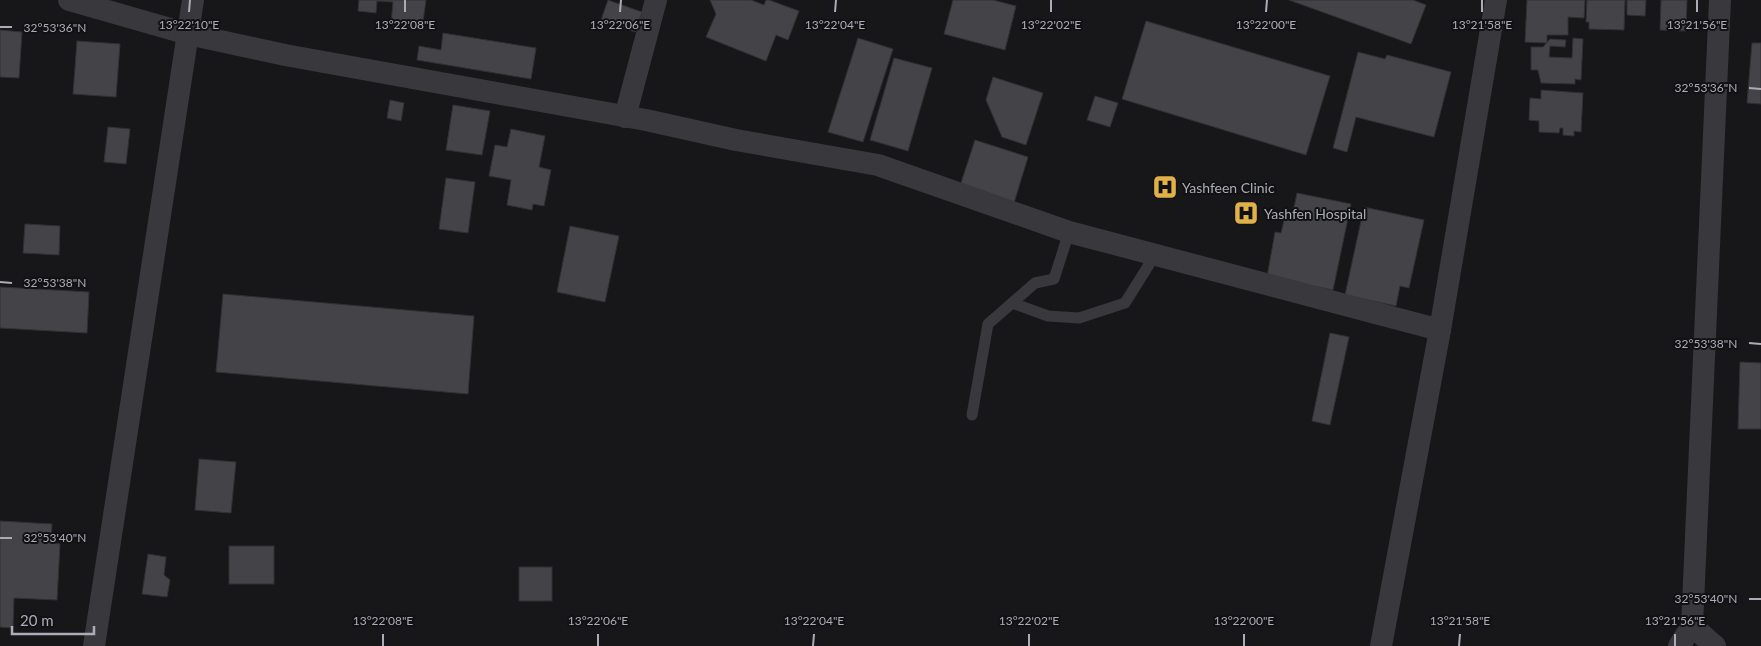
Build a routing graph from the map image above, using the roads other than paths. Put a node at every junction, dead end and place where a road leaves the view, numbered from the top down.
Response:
1 (69, 0) edge
2 (193, 0) edge
3 (656, 0) edge
4 (1496, 0) edge
5 (1720, 0) edge
6 (188, 34) junction
7 (625, 117) junction
8 (1069, 232) junction
9 (1155, 255) junction
10 (1012, 304) junction
11 (1440, 330) junction
12 (972, 415) dead end
13 (1692, 626) junction
14 (94, 646) edge
15 (1381, 646) edge
16 (1679, 646) edge
17 (1715, 646) edge

1 - 6 street
2 - 6 street
3 - 7 street
4 - 11 street
5 - 13 street
6 - 7 street
6 - 14 street
7 - 8 street
8 - 9 street
8 - 10 lane
9 - 10 lane
9 - 11 street
10 - 12 lane
11 - 15 street
13 - 16 street
13 - 17 street

